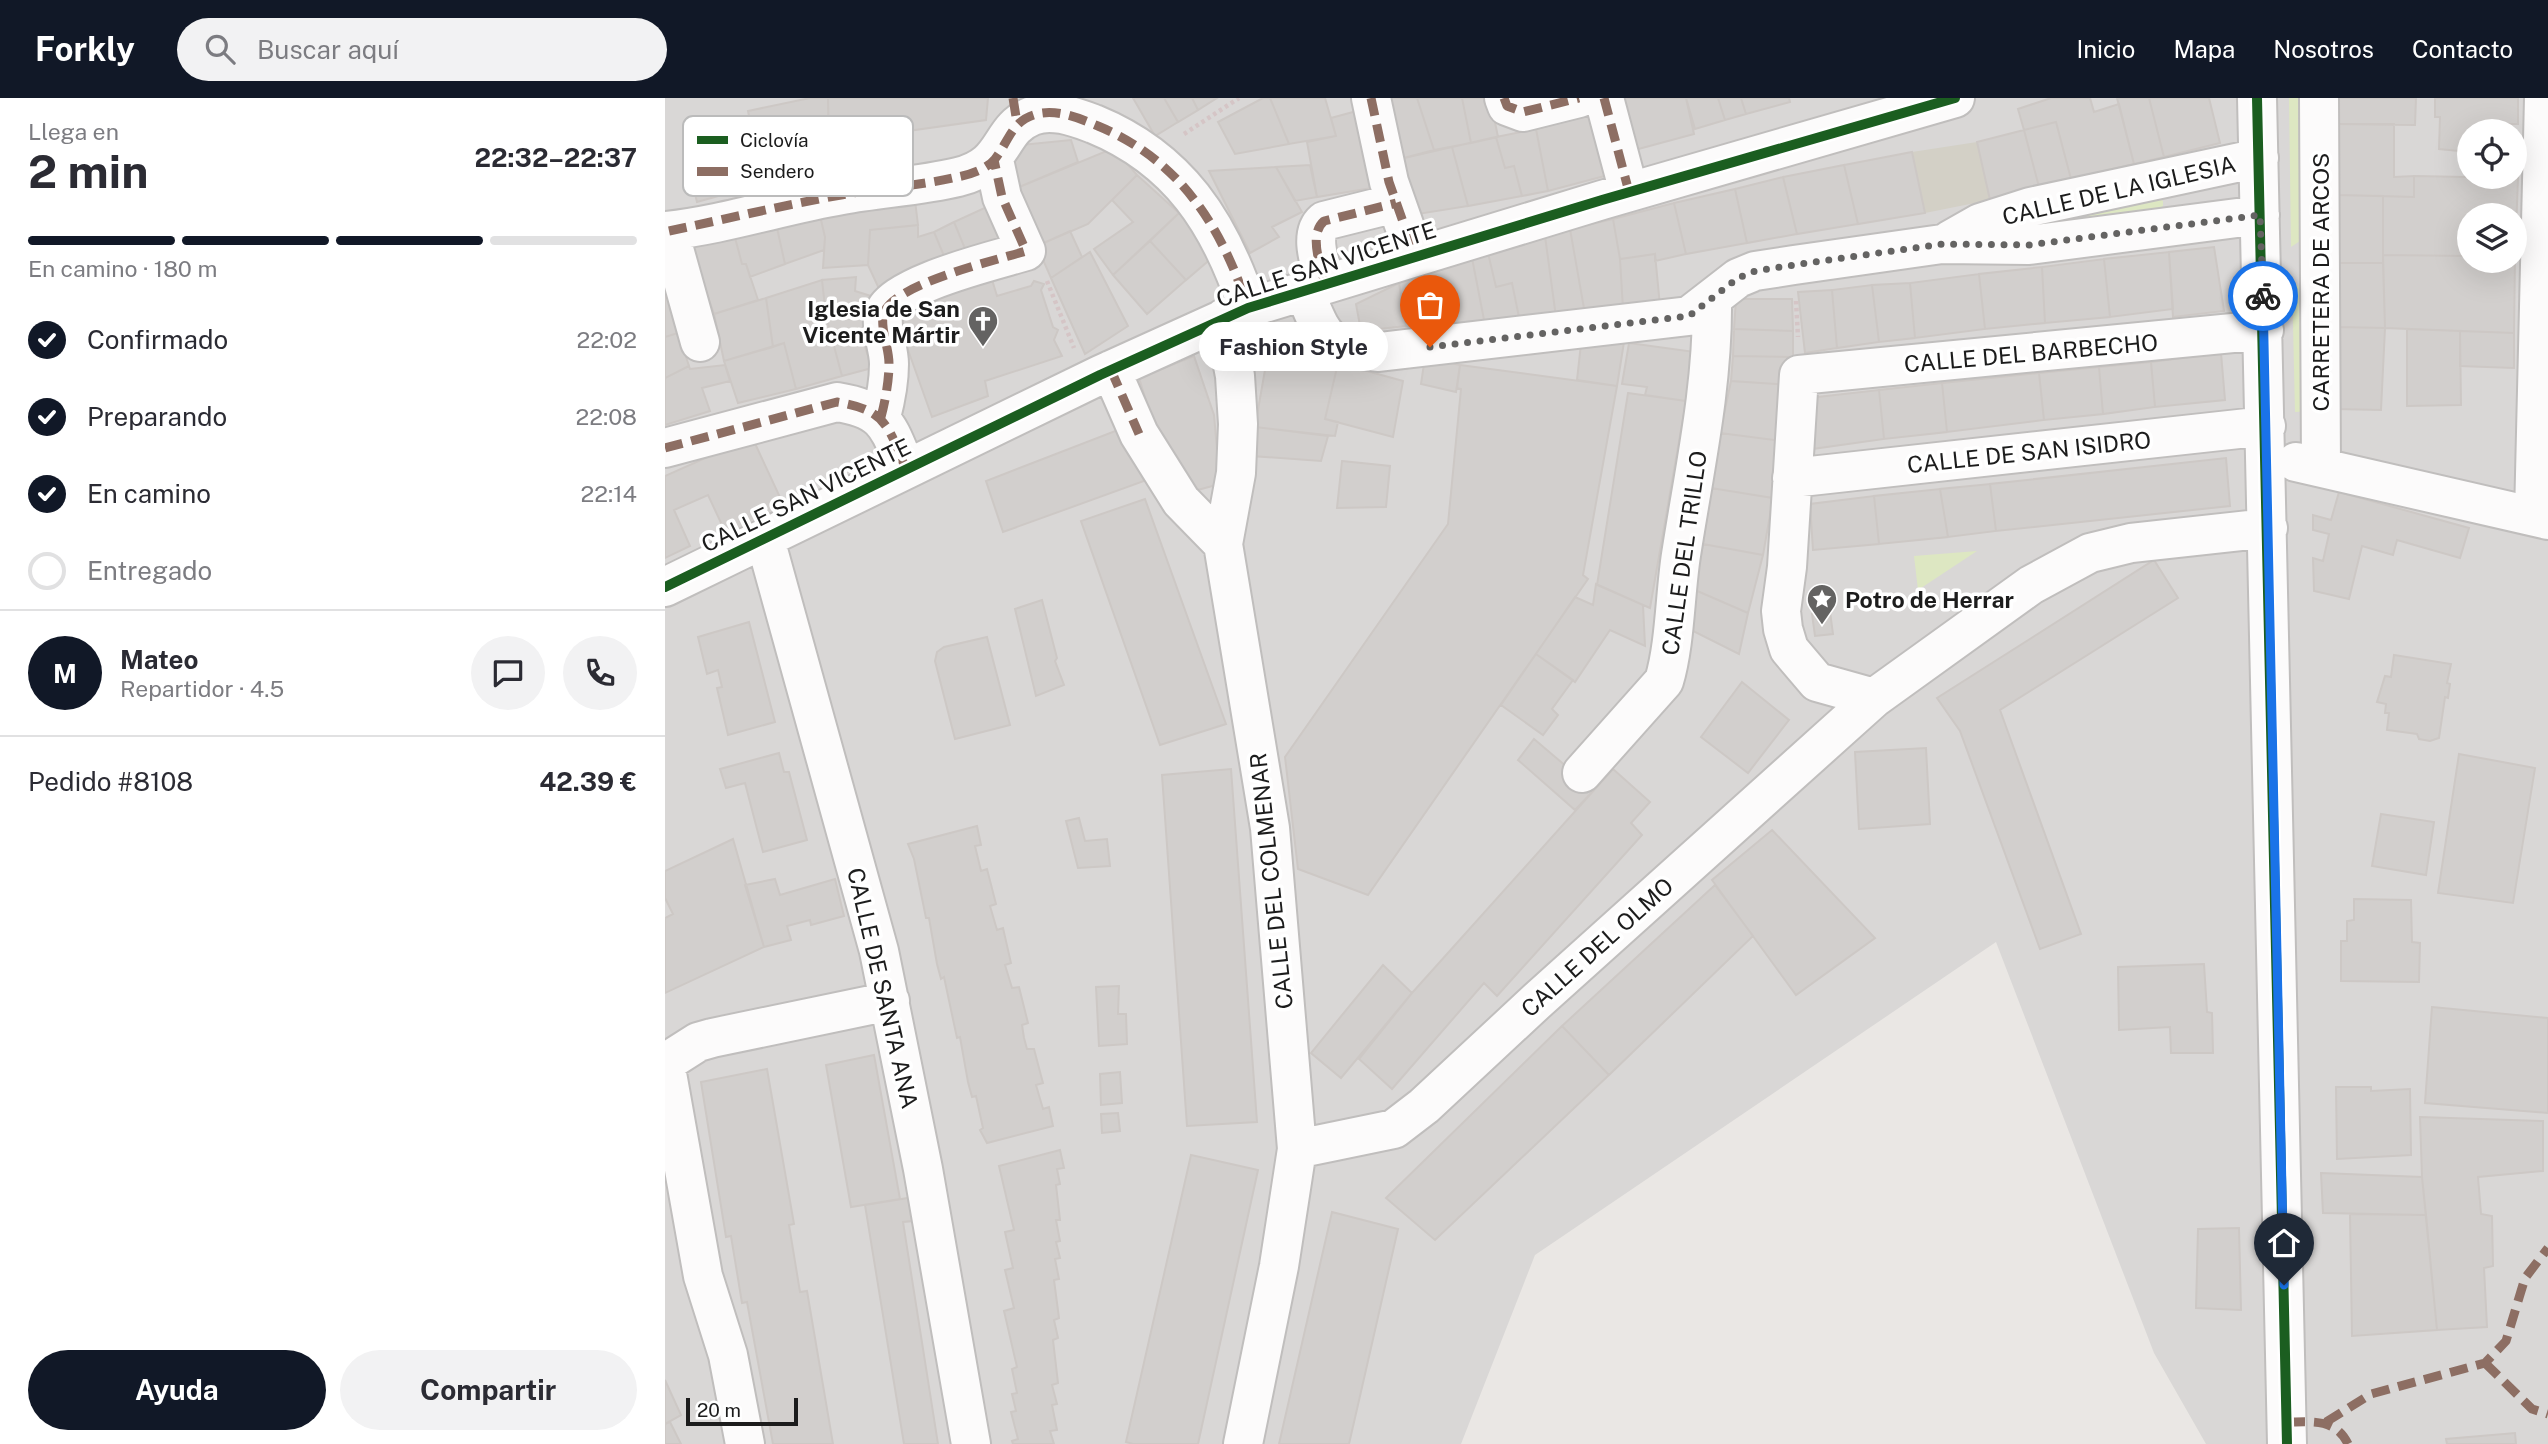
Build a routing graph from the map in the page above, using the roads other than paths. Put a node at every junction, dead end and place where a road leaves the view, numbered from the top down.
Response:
1 (1371, 98) edge
2 (1504, 98) edge
3 (1579, 98) edge
4 (1604, 98) edge
5 (1955, 98) edge
6 (2257, 98) edge
7 (2319, 98) edge
8 (2544, 98) edge
9 (1015, 111) edge
10 (2259, 158) junction
11 (994, 160) junction
12 (913, 184) edge
13 (1629, 192) junction
14 (836, 196) edge
15 (1396, 203) junction
16 (2260, 215) junction
17 (667, 231) edge
18 (1942, 244) junction
19 (1415, 256) junction
20 (1314, 288) junction
21 (1712, 301) junction
22 (1236, 313) junction
23 (2264, 330) junction
24 (700, 342) dead end
25 (1099, 376) junction
26 (881, 417) junction
27 (2266, 441) junction
28 (665, 448) edge
29 (2321, 466) junction
30 (906, 469) junction
31 (1792, 478) junction
32 (2541, 518) edge
33 (2268, 528) junction
34 (765, 539) junction
35 (1223, 544) junction
36 (665, 587) edge
37 (1874, 698) junction
38 (1583, 774) dead end
39 (890, 1001) junction
40 (665, 1063) edge
41 (1297, 1149) junction
42 (745, 1444) edge
43 (971, 1444) edge
44 (1243, 1444) edge
45 (2287, 1444) edge

1 - 15 street
2 - 3 street
4 - 13 street
5 - 13 street, CALLE SAN VICENTE
6 - 10 street
7 - 29 street, CARRETERA DE ARCOS
8 - 32 street
9 - 11 street
9 - 22 street, CALLE DEL COLMENAR
10 - 16 street
10 - 18 street, CALLE DE LA IGLESIA
11 - 12 street
11 - 26 street, CALLE SAN VICENTE
13 - 19 street, CALLE SAN VICENTE
14 - 17 street
15 - 19 street
15 - 20 street, CALLE SAN VICENTE
16 - 18 street, CALLE DE LA IGLESIA
16 - 23 street
17 - 24 street
18 - 21 street, CALLE DE LA IGLESIA
19 - 20 street, CALLE SAN VICENTE
20 - 21 street, CALLE DE LA IGLESIA
20 - 22 street, CALLE SAN VICENTE
21 - 38 street, CALLE DEL TRILLO
22 - 25 street, CALLE SAN VICENTE
22 - 35 street, CALLE DEL COLMENAR
23 - 27 street
23 - 31 street, CALLE DEL BARBECHO
25 - 30 street, CALLE SAN VICENTE
25 - 35 street
26 - 28 street
26 - 30 street
27 - 29 street, CALLE DE SAN ISIDRO
27 - 31 street, CALLE DE SAN ISIDRO
27 - 33 street
29 - 32 street, CALLE DE SAN ISIDRO
30 - 34 street, CALLE SAN VICENTE
31 - 37 street
33 - 37 street, CALLE DEL OLMO
33 - 45 street
34 - 36 street, CALLE SAN VICENTE
34 - 39 street, CALLE DE SANTA ANA
35 - 41 street, CALLE DEL COLMENAR
37 - 41 street, CALLE DEL OLMO
39 - 40 street
39 - 43 street, CALLE DE SANTA ANA
40 - 42 street
41 - 44 street, CALLE DEL COLMENAR

